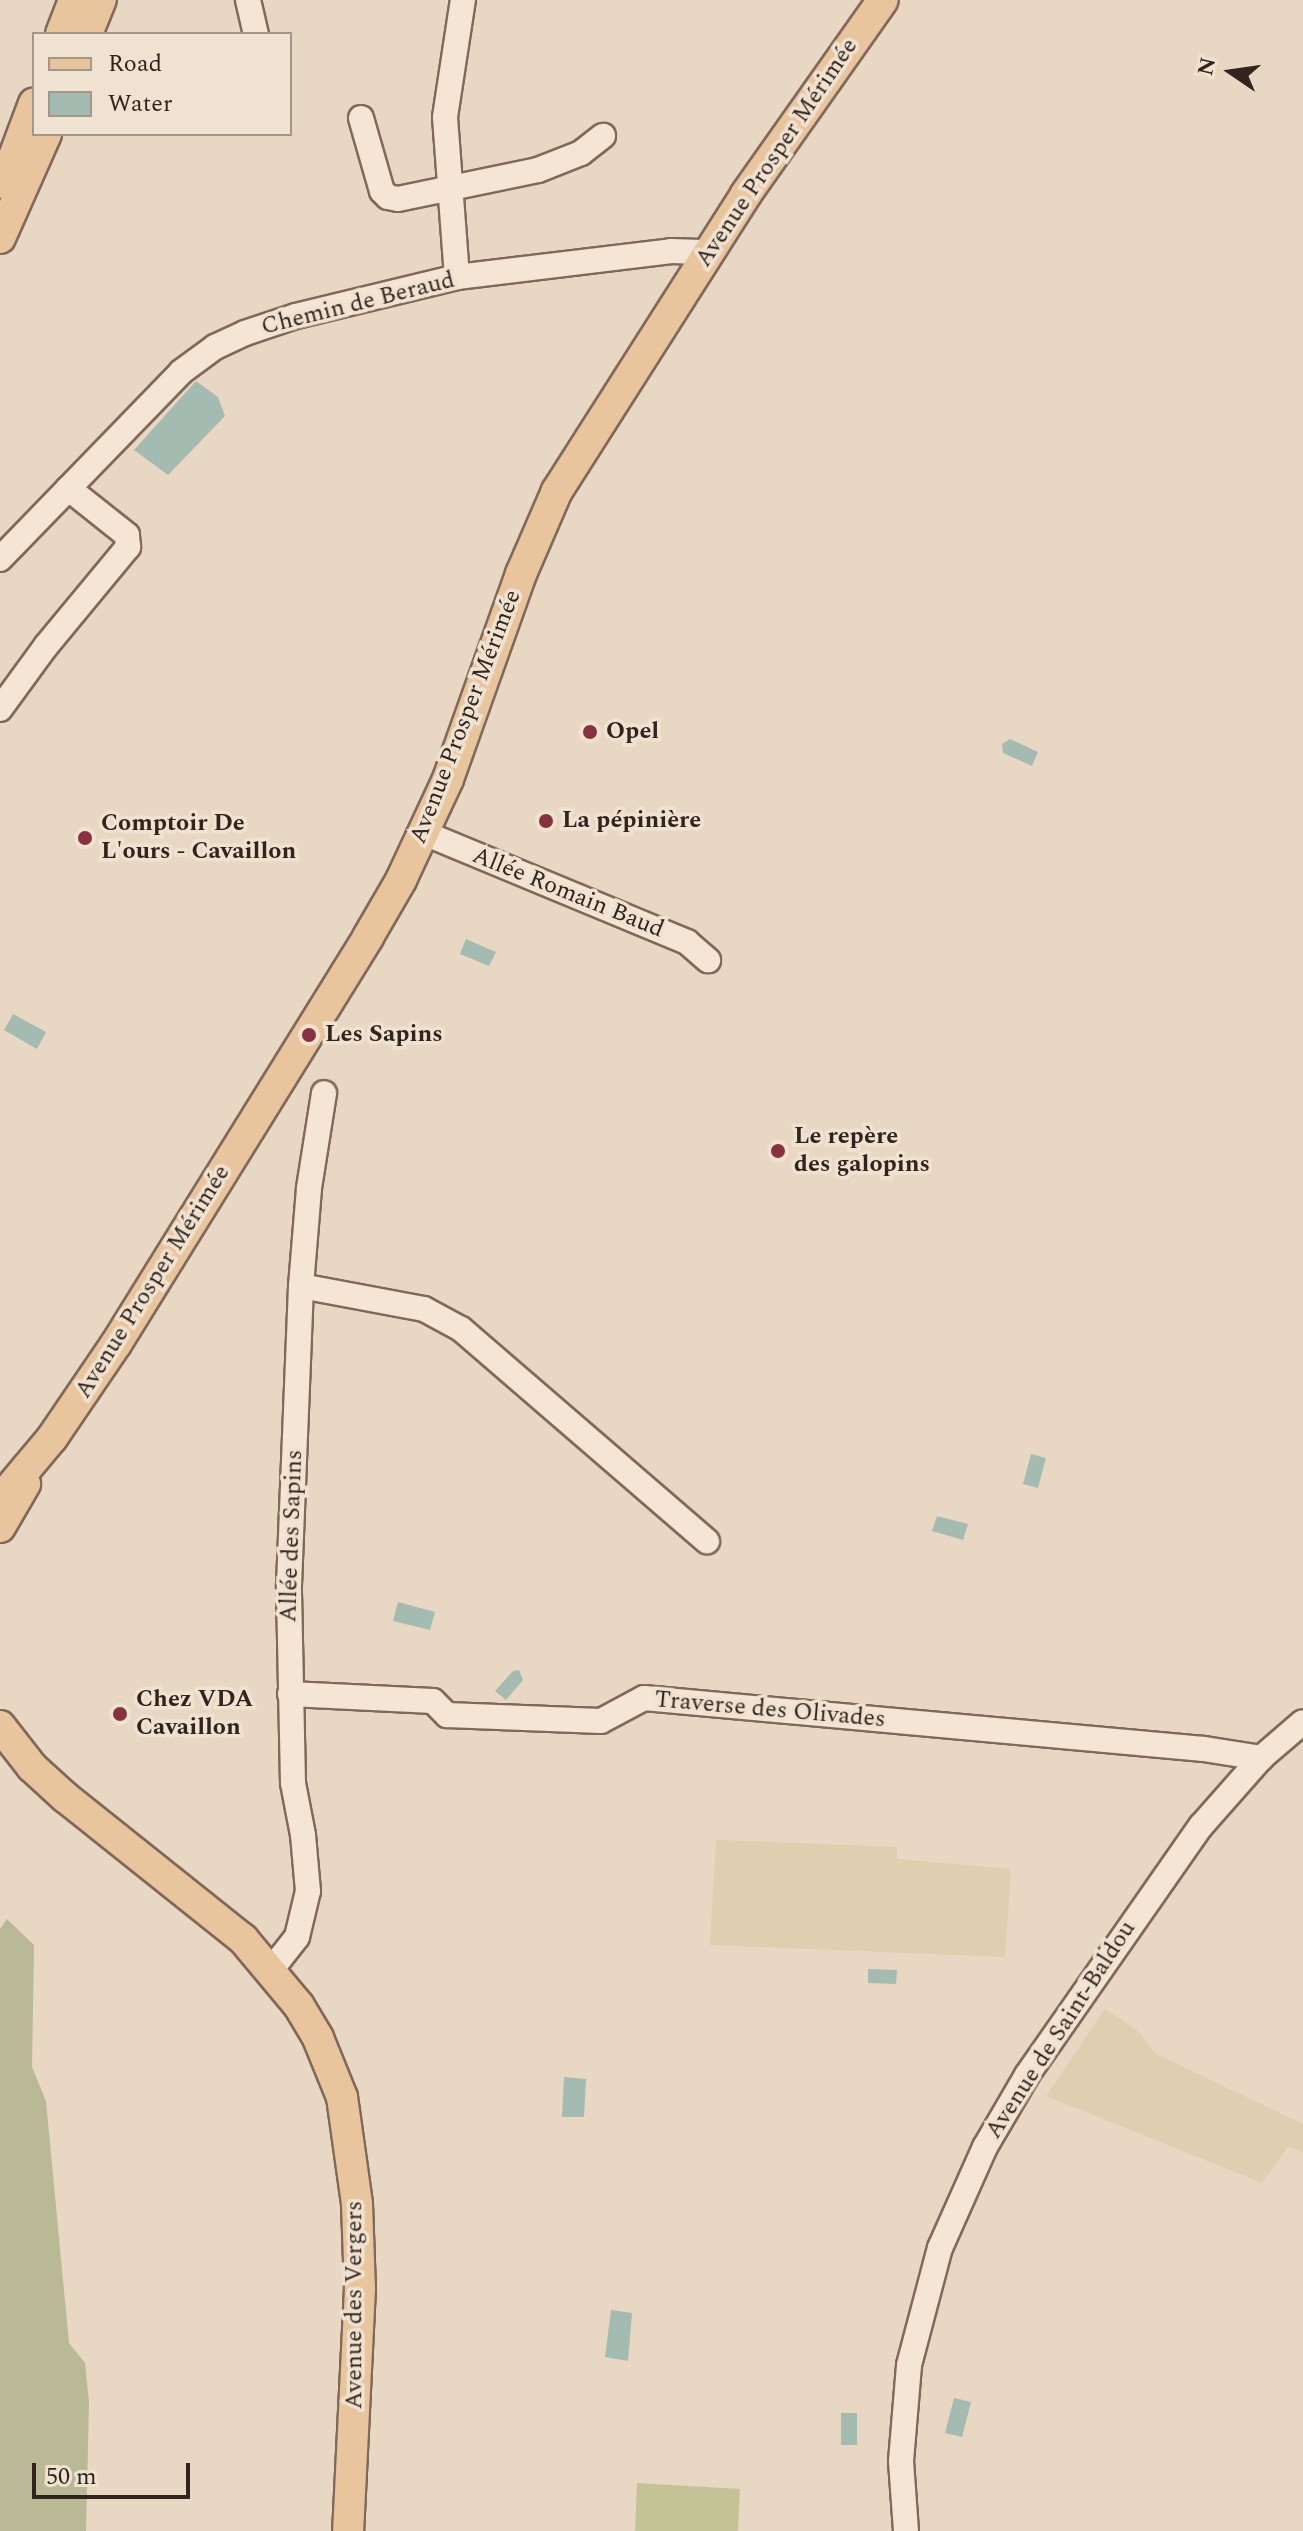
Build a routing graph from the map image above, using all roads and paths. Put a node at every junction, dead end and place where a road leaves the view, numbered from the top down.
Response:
1 (74, 0) edge
2 (91, 0) edge
3 (101, 0) edge
4 (248, 0) edge
5 (463, 0) edge
6 (883, 0) edge
7 (62, 32) edge
8 (80, 32) edge
9 (88, 32) edge
10 (256, 32) edge
11 (32, 108) edge
12 (361, 118) dead end
13 (45, 136) edge
14 (603, 136) dead end
15 (449, 190) junction
16 (0, 195) edge
17 (0, 238) edge
18 (709, 252) junction
19 (457, 277) junction
20 (68, 488) junction
21 (0, 559) edge
22 (0, 709) edge
23 (424, 833) junction
24 (708, 960) dead end
25 (324, 1093) dead end
26 (301, 1286) junction
27 (52, 1438) junction
28 (0, 1500) edge
29 (0, 1527) edge
30 (707, 1541) dead end
31 (290, 1694) junction
32 (1303, 1722) edge
33 (0, 1726) edge
34 (1261, 1758) junction
35 (0, 1760) edge
36 (65, 1797) junction
37 (271, 1970) junction
38 (350, 2531) edge
39 (906, 2531) edge

1 - 7 main road
2 - 8 street
3 - 9 main road
4 - 10 street
5 - 15 street
6 - 18 main road, Avenue Prosper Mérimée
11 - 16 main road
12 - 15 street
13 - 17 main road
14 - 15 street
15 - 19 street
18 - 19 street, Chemin de Beraud
18 - 23 main road, Avenue Prosper Mérimée
19 - 20 street, Chemin de Beraud
20 - 21 street, Chemin de Beraud
20 - 22 street
23 - 24 street, Allée Romain Baud
23 - 27 main road, Avenue Prosper Mérimée
25 - 26 street, Allée des Sapins
26 - 30 street
26 - 31 street, Allée des Sapins
27 - 28 main road, Avenue Prosper Mérimée
27 - 29 main road, Avenue Prosper Mérimée
31 - 34 street, Traverse des Olivades
31 - 37 street, Allée des Sapins
32 - 34 street, Avenue de Saint-Baldou
33 - 36 main road, Avenue des Vergers
34 - 39 street, Avenue de Saint-Baldou
35 - 36 main road, Avenue des Vergers
36 - 37 main road, Avenue des Vergers
37 - 38 main road, Avenue des Vergers

